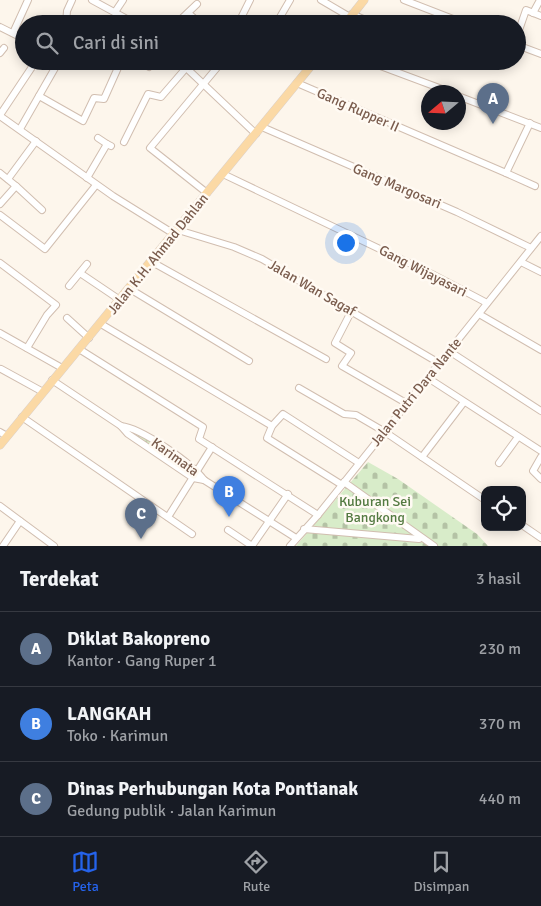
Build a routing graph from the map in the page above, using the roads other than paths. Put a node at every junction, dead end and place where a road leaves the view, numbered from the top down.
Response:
1 (28, 0) edge
2 (72, 0) edge
3 (92, 0) edge
4 (124, 0) edge
5 (250, 0) edge
6 (290, 0) edge
7 (321, 0) edge
8 (364, 0) edge
9 (404, 0) edge
10 (540, 0) edge
11 (197, 4) dead end
12 (115, 12) junction
13 (188, 13) edge
14 (533, 13) junction
15 (21, 15) edge
16 (67, 15) edge
17 (120, 15) edge
18 (242, 15) edge
19 (281, 15) edge
20 (344, 15) edge
21 (352, 15) edge
22 (443, 15) edge
23 (524, 15) edge
24 (541, 16) edge
25 (0, 27) edge
26 (15, 29) edge
27 (13, 33) joint
28 (526, 48) edge
29 (541, 54) edge
30 (30, 70) edge
31 (54, 70) edge
32 (117, 70) edge
33 (184, 70) edge
34 (188, 70) edge
35 (214, 70) edge
36 (308, 70) edge
37 (391, 70) edge
38 (202, 83) junction
39 (297, 83) junction
40 (431, 85) edge
41 (39, 96) junction
42 (466, 99) edge
43 (0, 115) edge
44 (530, 123) junction
45 (262, 127) junction
46 (541, 128) edge
47 (20, 129) junction
48 (256, 134) junction
49 (98, 138) dead end
50 (36, 141) junction
51 (124, 142) dead end
52 (0, 173) edge
53 (223, 174) junction
54 (506, 174) junction
55 (87, 178) junction
56 (8, 179) junction
57 (96, 185) junction
58 (16, 186) junction
59 (534, 186) dead end
60 (207, 193) junction
61 (0, 204) edge
62 (42, 210) dead end
63 (0, 215) edge
64 (176, 232) junction
65 (541, 236) edge
66 (531, 248) junction
67 (152, 262) junction
68 (521, 262) junction
69 (0, 263) edge
70 (87, 264) dead end
71 (80, 272) junction
72 (541, 272) edge
73 (70, 286) dead end
74 (130, 289) junction
75 (120, 300) junction
76 (487, 303) junction
77 (352, 312) junction
78 (479, 314) junction
79 (67, 318) dead end
80 (101, 324) junction
81 (0, 333) edge
82 (89, 338) junction
83 (27, 348) junction
84 (79, 349) junction
85 (449, 350) junction
86 (541, 350) edge
87 (326, 360) dead end
88 (249, 361) dead end
89 (438, 363) junction
90 (62, 368) junction
91 (1, 369) edge
92 (428, 378) junction
93 (52, 380) junction
94 (299, 388) dead end
95 (43, 392) junction
96 (464, 402) junction
97 (406, 403) junction
98 (541, 411) edge
99 (22, 417) junction
100 (121, 426) junction
101 (272, 426) junction
102 (385, 432) junction
103 (4, 434) edge
104 (518, 437) junction
105 (0, 445) edge
106 (212, 446) junction
107 (541, 451) edge
108 (422, 457) junction
109 (541, 457) edge
110 (359, 463) junction
111 (499, 463) dead end
112 (198, 471) junction
113 (193, 478) junction
114 (541, 479) edge
115 (204, 480) junction
116 (343, 484) junction
117 (288, 494) junction
118 (481, 497) edge
119 (0, 506) edge
120 (318, 515) junction
121 (168, 517) junction
122 (270, 520) junction
123 (20, 521) junction
124 (526, 528) edge
125 (304, 529) junction
126 (228, 530) dead end
127 (192, 534) dead end
128 (44, 538) junction
129 (296, 538) junction
130 (541, 538) edge
131 (420, 540) edge
132 (3, 546) edge
133 (39, 546) edge
134 (54, 546) edge
135 (252, 546) edge
136 (290, 546) edge
137 (434, 546) edge

1 - 15 street
2 - 16 street
3 - 12 street
4 - 12 street
5 - 18 street
6 - 19 street
7 - 20 street
8 - 21 main road
9 - 22 street
10 - 14 street
11 - 13 street
12 - 17 street
14 - 23 street
14 - 24 street
25 - 27 street
26 - 27 street
28 - 29 street
30 - 43 street
31 - 41 street
32 - 41 street
33 - 51 street
34 - 38 street
35 - 38 street
36 - 39 main road, Jalan K.H. Ahmad Dahlan
37 - 40 street
38 - 48 street
38 - 60 street
39 - 45 main road, Jalan K.H. Ahmad Dahlan
39 - 54 street, Gang Rupper II
41 - 47 street
42 - 44 street
43 - 47 street, Jalan Wan Sagaf
44 - 46 street
44 - 54 street
45 - 48 main road, Jalan K.H. Ahmad Dahlan
45 - 66 street, Gang Margosari
47 - 50 street, Jalan Wan Sagaf
48 - 53 main road, Jalan K.H. Ahmad Dahlan
49 - 55 street
50 - 55 street, Jalan Wan Sagaf
50 - 56 street
52 - 56 street
53 - 60 main road, Jalan K.H. Ahmad Dahlan
53 - 76 street, Gang Wijayasari
54 - 59 street, Gang Rupper II
55 - 57 street, Jalan Wan Sagaf
56 - 58 street
57 - 63 street
57 - 64 street, Jalan Wan Sagaf
58 - 61 street
58 - 62 street
60 - 64 main road, Jalan K.H. Ahmad Dahlan
64 - 67 main road, Jalan K.H. Ahmad Dahlan
64 - 77 street, Jalan Wan Sagaf
65 - 66 street, Jalan Putri Dara Nante
66 - 68 street, Jalan Putri Dara Nante
67 - 74 main road, Jalan K.H. Ahmad Dahlan
67 - 87 street
68 - 72 street
68 - 76 street, Jalan Putri Dara Nante
69 - 83 street
70 - 71 street
71 - 73 street
71 - 75 street
74 - 75 main road, Jalan K.H. Ahmad Dahlan
74 - 88 street
75 - 80 main road, Jalan K.H. Ahmad Dahlan
76 - 78 street, Jalan Putri Dara Nante
77 - 89 street, Jalan Wan Sagaf
77 - 97 street
78 - 85 street, Jalan Putri Dara Nante
78 - 86 street
79 - 82 street
80 - 82 main road, Jalan K.H. Ahmad Dahlan
80 - 101 street
81 - 83 street
82 - 84 main road, Jalan K.H. Ahmad Dahlan
83 - 90 street
84 - 90 main road, Jalan K.H. Ahmad Dahlan
84 - 106 street
85 - 89 street, Jalan Putri Dara Nante
85 - 98 street
89 - 92 street, Jalan Putri Dara Nante
90 - 93 main road, Jalan K.H. Ahmad Dahlan
91 - 95 street
92 - 96 street
92 - 97 street, Jalan Putri Dara Nante
93 - 95 main road, Jalan K.H. Ahmad Dahlan
93 - 100 street, Karimata
94 - 102 street
95 - 99 main road, Jalan K.H. Ahmad Dahlan
96 - 104 street
96 - 108 street
97 - 102 street, Jalan Putri Dara Nante
99 - 103 main road, Jalan K.H. Ahmad Dahlan
99 - 121 street
100 - 112 street, Karimata
100 - 113 street
101 - 110 street
101 - 116 street
102 - 108 street
102 - 110 street, Jalan Putri Dara Nante
103 - 105 main road, Jalan K.H. Ahmad Dahlan
104 - 107 street
104 - 111 street
106 - 112 street
106 - 117 street
108 - 118 street
109 - 114 street
110 - 116 street, Jalan Putri Dara Nante
112 - 113 street
112 - 115 street, Karimata
113 - 115 street
113 - 121 street
115 - 122 street, Karimata
116 - 120 street, Jalan Putri Dara Nante
116 - 131 street
117 - 120 street
117 - 122 street
119 - 123 street
120 - 125 street, Jalan Putri Dara Nante
121 - 127 street
122 - 129 street, Karimata
122 - 135 street
123 - 128 street
123 - 132 street
124 - 130 street
125 - 129 street, Jalan Putri Dara Nante
125 - 131 street
126 - 135 street
128 - 133 street
128 - 134 street
129 - 136 street, Jalan Putri Dara Nante
131 - 137 street

